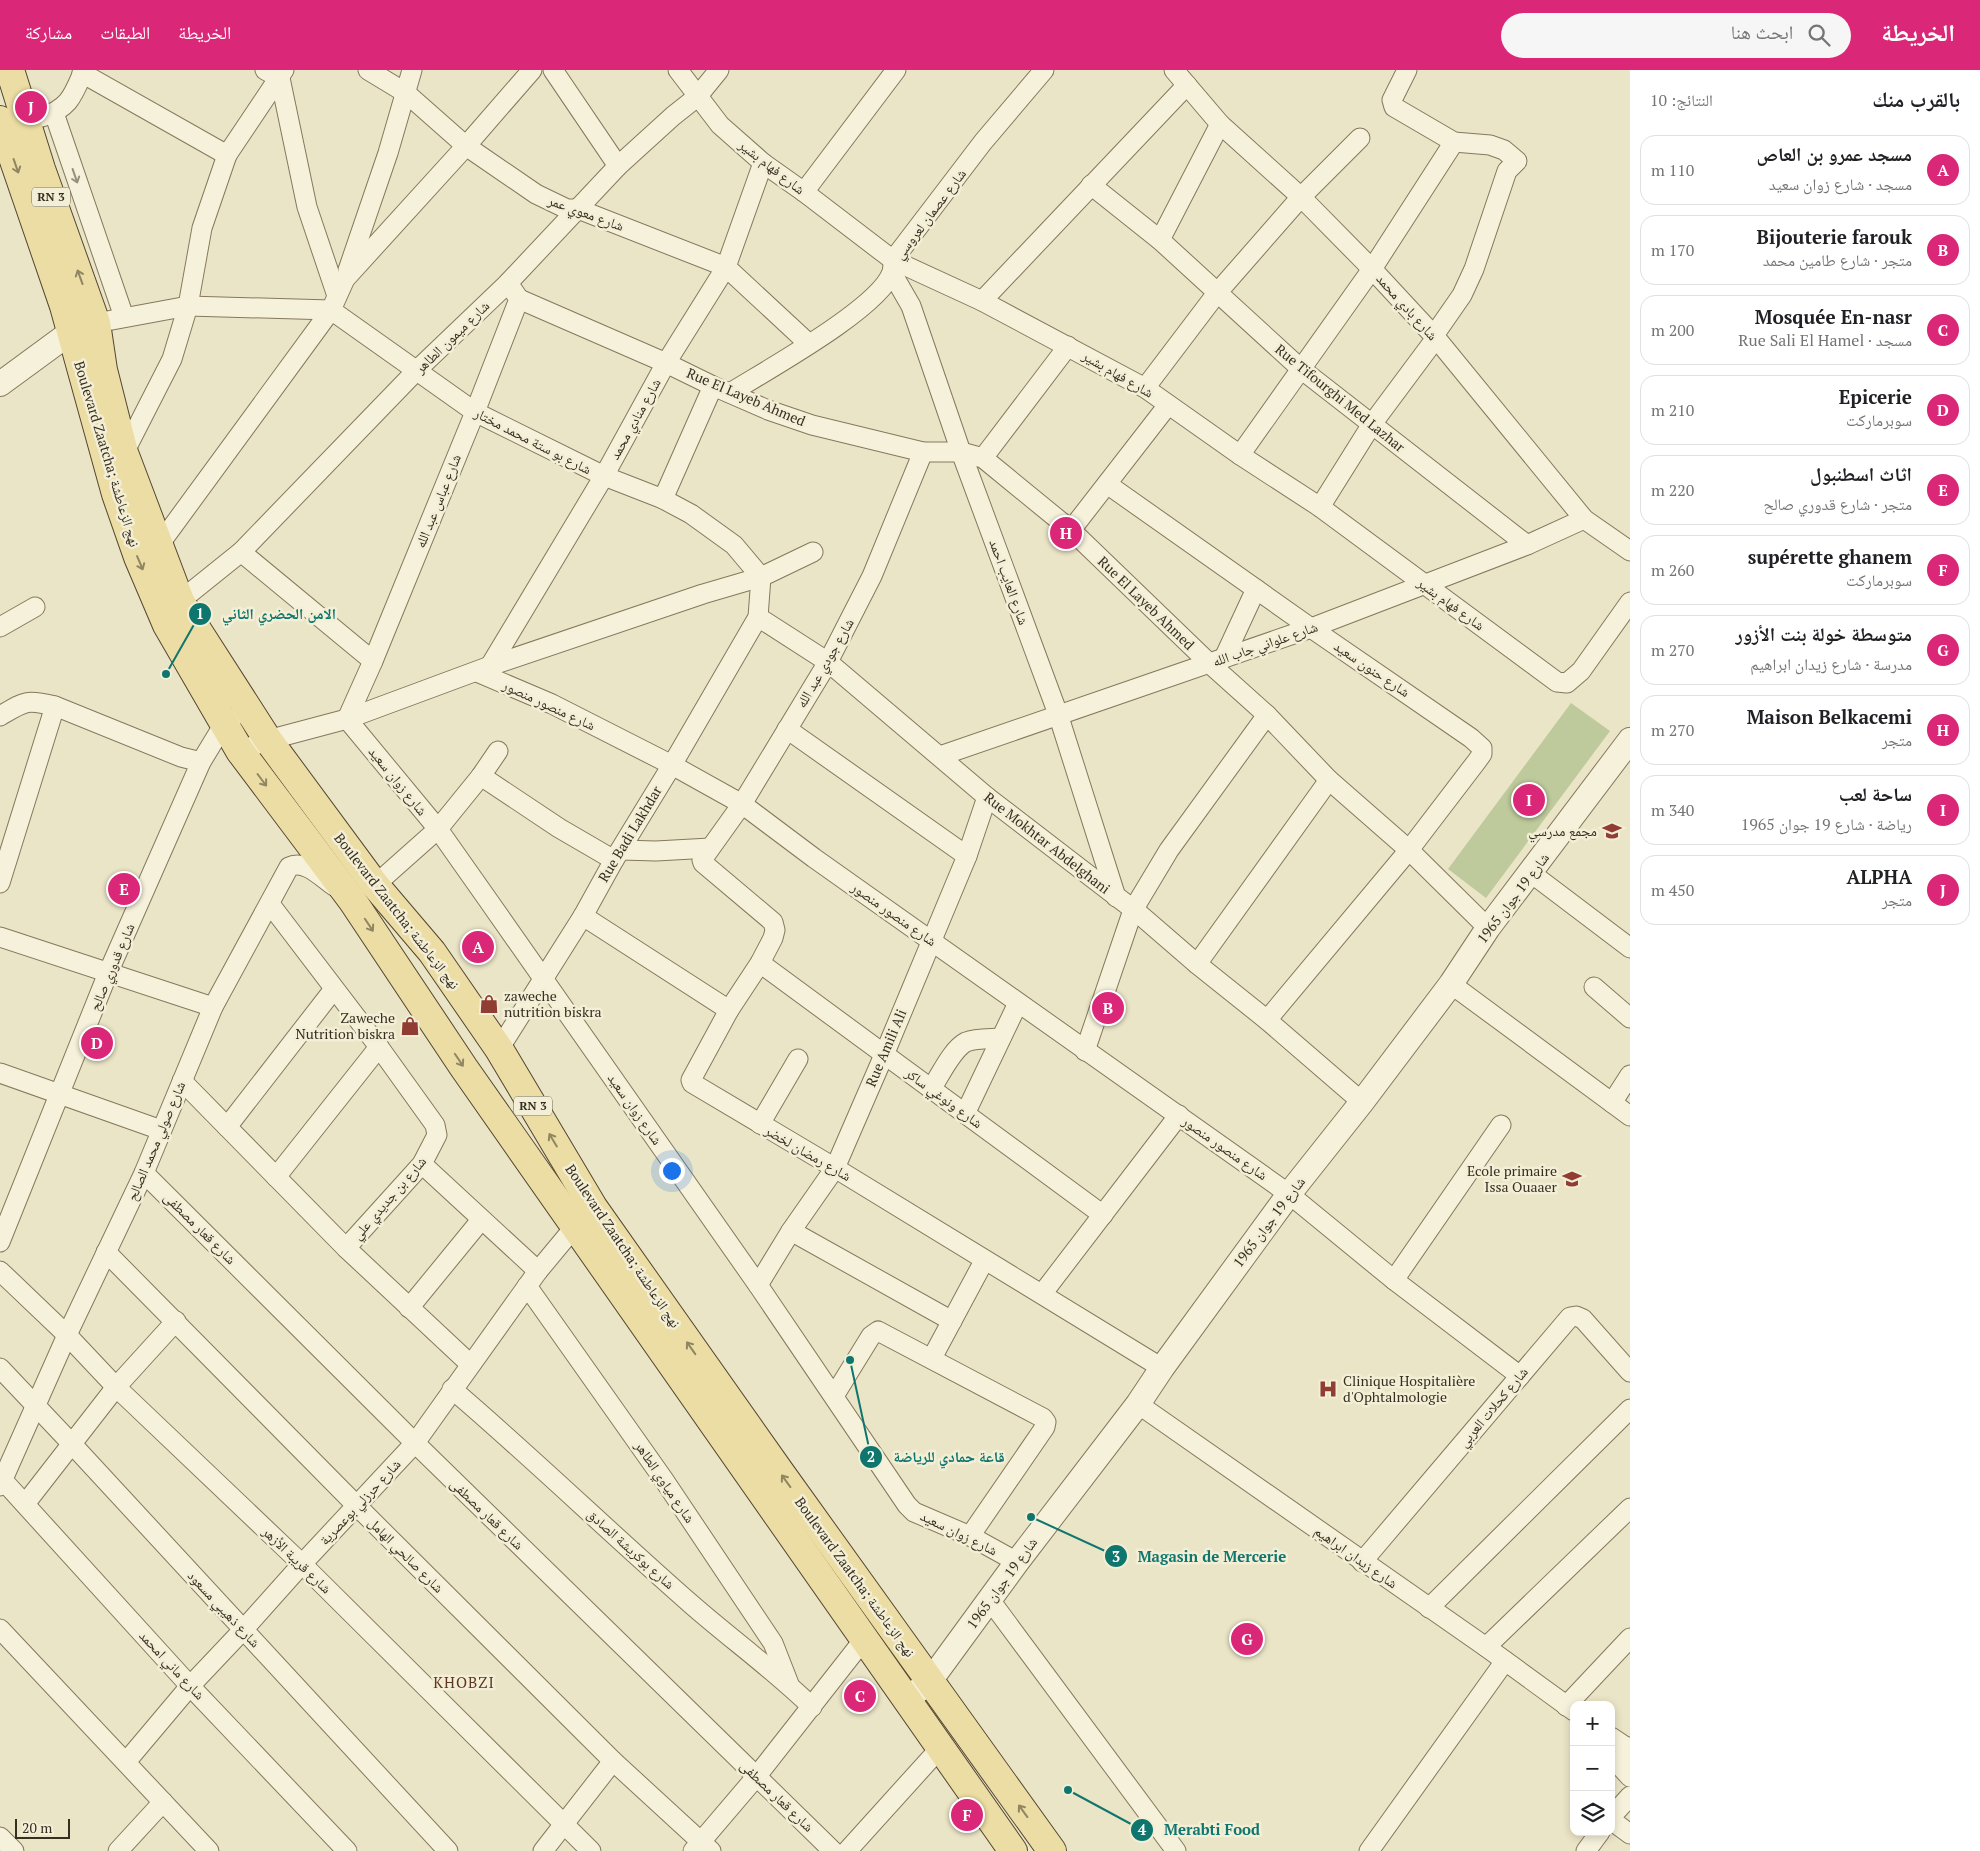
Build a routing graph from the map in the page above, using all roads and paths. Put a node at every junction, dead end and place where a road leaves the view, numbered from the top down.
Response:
1 (10, 70) edge
2 (368, 70) edge
3 (412, 70) edge
4 (532, 70) edge
5 (553, 70) edge
6 (678, 70) edge
7 (719, 70) edge
8 (896, 70) edge
9 (1044, 70) edge
10 (1174, 70) edge
11 (1407, 70) edge
12 (83, 72) edge
13 (276, 73) edge
14 (1187, 85) junction
15 (406, 93) junction
16 (697, 98) junction
17 (54, 113) junction
18 (0, 120) edge
19 (27, 121) junction
20 (1220, 124) junction
21 (1360, 138) dead end
22 (1454, 142) junction
23 (466, 146) junction
24 (227, 155) junction
25 (763, 163) junction
26 (618, 166) junction
27 (1091, 185) junction
28 (804, 192) junction
29 (1301, 197) junction
30 (578, 209) junction
31 (1160, 240) junction
32 (893, 266) junction
33 (726, 268) junction
34 (1372, 269) junction
35 (346, 279) junction
36 (513, 291) junction
37 (1217, 293) junction
38 (982, 301) junction
39 (334, 303) junction
40 (188, 306) junction
41 (124, 317) junction
42 (84, 327) junction
43 (1436, 338) junction
44 (809, 344) junction
45 (1068, 346) junction
46 (666, 363) junction
47 (417, 370) junction
48 (1301, 370) junction
49 (0, 384) edge
50 (1145, 388) junction
51 (722, 390) junction
52 (1168, 405) junction
53 (475, 412) junction
54 (1372, 424) junction
55 (923, 452) junction
56 (961, 452) junction
57 (124, 453) junction
58 (1240, 456) junction
59 (983, 458) junction
60 (604, 476) junction
61 (1107, 484) junction
62 (663, 498) junction
63 (1320, 508) junction
64 (1584, 519) junction
65 (1071, 530) junction
66 (1527, 544) junction
67 (159, 546) junction
68 (1630, 551) edge
69 (241, 552) junction
70 (813, 552) dead end
71 (761, 577) junction
72 (1423, 584) junction
73 (1256, 589) junction
74 (180, 600) junction
75 (1630, 602) edge
76 (35, 608) dead end
77 (758, 617) junction
78 (0, 628) edge
79 (1311, 628) junction
80 (1216, 660) junction
81 (373, 661) junction
82 (828, 662) junction
83 (483, 669) junction
84 (55, 706) junction
85 (247, 709) junction
86 (1058, 714) junction
87 (1267, 715) junction
88 (0, 716) edge
89 (347, 719) junction
90 (224, 724) junction
91 (787, 729) junction
92 (268, 740) junction
93 (1630, 740) edge
94 (240, 751) junction
95 (498, 751) dead end
96 (940, 756) junction
97 (201, 762) junction
98 (672, 765) junction
99 (481, 776) junction
100 (1329, 780) junction
101 (987, 797) junction
102 (742, 804) junction
103 (438, 829) junction
104 (5, 843) edge
105 (1409, 850) junction
106 (706, 854) junction
107 (618, 855) junction
108 (967, 856) junction
109 (1531, 873) junction
110 (0, 882) edge
111 (375, 885) junction
112 (1116, 897) junction
113 (352, 900) junction
114 (270, 904) junction
115 (1133, 910) junction
116 (582, 916) junction
117 (1488, 928) junction
118 (0, 937) edge
119 (931, 940) junction
120 (1630, 948) edge
121 (760, 963) junction
122 (1197, 964) junction
123 (108, 973) junction
124 (544, 978) junction
125 (1451, 984) junction
126 (1594, 988) dead end
127 (334, 989) junction
128 (1018, 1003) junction
129 (212, 1007) junction
130 (729, 1010) junction
131 (1630, 1018) edge
132 (1268, 1020) junction
133 (1001, 1038) junction
134 (379, 1047) junction
135 (499, 1049) junction
136 (1085, 1051) junction
137 (884, 1054) junction
138 (798, 1059) dead end
139 (0, 1073) edge
140 (1630, 1075) edge
141 (182, 1080) junction
142 (931, 1089) junction
143 (60, 1095) junction
144 (1362, 1102) junction
145 (1612, 1103) junction
146 (965, 1114) junction
147 (1179, 1115) junction
148 (1630, 1116) edge
149 (760, 1124) junction
150 (1501, 1125) dead end
151 (227, 1127) junction
152 (161, 1130) junction
153 (422, 1164) junction
154 (835, 1168) junction
155 (144, 1173) junction
156 (276, 1177) junction
157 (1289, 1194) junction
158 (1103, 1215) junction
159 (584, 1216) junction
160 (481, 1220) junction
161 (791, 1231) junction
162 (0, 1242) edge
163 (346, 1248) junction
164 (106, 1252) junction
165 (984, 1261) junction
166 (0, 1271) edge
167 (532, 1278) junction
168 (1394, 1280) junction
169 (758, 1286) junction
170 (1042, 1294) junction
171 (409, 1308) junction
172 (176, 1321) junction
173 (952, 1321) junction
174 (67, 1335) junction
175 (932, 1358) junction
176 (470, 1364) junction
177 (0, 1368) edge
178 (1162, 1368) junction
179 (1630, 1372) edge
180 (1520, 1376) junction
181 (116, 1387) junction
182 (452, 1389) junction
183 (834, 1396) junction
184 (1138, 1404) junction
185 (35, 1405) junction
186 (1630, 1409) edge
187 (72, 1443) junction
188 (415, 1443) junction
189 (1, 1481) edge
190 (24, 1504) junction
191 (357, 1506) junction
192 (1630, 1508) edge
193 (970, 1536) junction
194 (1017, 1562) junction
195 (1362, 1562) junction
196 (302, 1564) junction
197 (990, 1600) junction
198 (1429, 1608) junction
199 (0, 1629) edge
200 (243, 1630) junction
201 (865, 1638) junction
202 (1630, 1638) edge
203 (1486, 1648) junction
204 (1505, 1661) junction
205 (930, 1681) junction
206 (789, 1684) junction
207 (190, 1686) junction
208 (906, 1700) junction
209 (1576, 1701) edge
210 (812, 1708) junction
211 (1570, 1708) edge
212 (1615, 1739) edge
213 (940, 1747) junction
214 (1629, 1748) edge
215 (613, 1761) junction
216 (126, 1762) junction
217 (756, 1777) junction
218 (1630, 1777) edge
219 (1630, 1796) edge
220 (163, 1802) junction
221 (1615, 1814) edge
222 (1615, 1822) edge
223 (564, 1824) junction
224 (1630, 1834) edge
225 (1597, 1836) edge
226 (0, 1837) edge
227 (702, 1848) edge
228 (14, 1851) edge
229 (118, 1851) edge
230 (209, 1851) edge
231 (347, 1851) edge
232 (448, 1851) edge
233 (543, 1851) edge
234 (591, 1851) edge
235 (833, 1851) edge
236 (847, 1851) edge
237 (1013, 1851) edge
238 (1052, 1851) edge
239 (1176, 1851) edge
240 (1369, 1851) edge
241 (1586, 1851) edge

1 - 19 main road, Boulevard Zaatcha; نهج الزعاطشة / RN 3
2 - 15 street, شارع معوي عمر
3 - 15 street
4 - 23 street
5 - 26 street
6 - 16 street, شارع فهام بشير
7 - 16 street, شارع ميمون الطاهر
8 - 28 street
9 - 32 street, شارع عصمان لعروسي
10 - 14 street, شارع بادي محمد
11 - 22 street
12 - 17 street
12 - 24 street
13 - 24 street
13 - 39 street
14 - 20 street, شارع بادي محمد
14 - 27 street
15 - 23 street, شارع معوي عمر
15 - 35 street
16 - 25 street, شارع فهام بشير
16 - 26 street, شارع ميمون الطاهر
17 - 19 street
17 -> 41 street
18 -> 42 main road, Boulevard Zaatcha; نهج الزعاطشة / RN 3
42 -> 19 main road, Boulevard Zaatcha; نهج الزعاطشة / RN 3
20 - 29 street, شارع بادي محمد
20 - 31 street
21 - 29 street
22 - 34 street
22 - 43 street
23 - 30 street, شارع معوي عمر
23 - 35 street
24 - 40 street
25 - 28 street, شارع فهام بشير
25 - 33 street, شارع منادي محمد
26 - 30 street, شارع ميمون الطاهر
27 - 31 street, Rue Tifourghi Med Lazhar
27 - 38 street
28 - 32 street, شارع فهام بشير
29 - 34 street, شارع بادي محمد
29 - 37 street
30 - 33 street, شارع معوي عمر
30 - 36 street, شارع ميمون الطاهر
31 - 37 street, Rue Tifourghi Med Lazhar
32 - 38 street, شارع فهام بشير
32 - 44 street, شارع عصمان لعروسي
32 - 56 street, شارع العايب احمد
33 - 44 street, شارع معوي عمر
33 - 46 street, شارع منادي محمد
34 - 43 street, شارع بادي محمد
34 - 48 street
35 - 39 street
36 - 46 street, Rue El Layeb Ahmed
36 - 47 street, شارع ميمون الطاهر
36 - 53 street, شارع عباس عبد الله
37 - 48 street, Rue Tifourghi Med Lazhar
37 - 50 street
38 - 45 street, شارع فهام بشير
39 - 40 street
39 - 47 street, شارع بو ستة محمد مختار
39 - 67 street
40 - 41 street
40 - 57 street
41 - 42 street
42 - 49 street
42 - 57 main road, Boulevard Zaatcha; نهج الزعاطشة / RN 3
42 -> 90 main road, Boulevard Zaatcha; نهج الزعاطشة / RN 3
43 - 54 street
43 - 64 street, شارع بادي محمد
44 - 51 street, شارع عصمان لعروسي
45 - 50 street, شارع فهام بشير
45 - 59 street
46 - 51 street, Rue El Layeb Ahmed
46 - 60 street, شارع منادي محمد
47 - 53 street, شارع بو ستة محمد مختار
47 - 69 street, شارع ميمون الطاهر
48 - 54 street, Rue Tifourghi Med Lazhar
48 - 58 street
50 - 52 street, شارع فهام بشير
51 - 55 street, Rue El Layeb Ahmed
51 - 62 street
52 - 58 street, شارع فهام بشير
52 - 61 street
53 - 60 street, شارع بو ستة محمد مختار
53 - 81 street, شارع عباس عبد الله
54 - 63 street
54 - 66 street, Rue Tifourghi Med Lazhar
55 - 56 street, Rue El Layeb Ahmed
55 - 82 street, شارع جودي عبد الله
56 - 59 street, Rue El Layeb Ahmed
56 - 86 street, شارع العايب احمد
57 - 67 main road, Boulevard Zaatcha; نهج الزعاطشة / RN 3
58 - 63 street, شارع فهام بشير
59 - 65 street, Rue El Layeb Ahmed
60 - 62 street, شارع بو ستة محمد مختار
60 - 83 street, شارع منادي محمد
61 - 65 street
61 - 73 street, شارع حنون سعيد
62 - 71 street, شارع بو ستة محمد مختار
63 - 72 street, شارع فهام بشير
64 - 66 street, شارع علواني جاب الله
64 - 68 street, شارع بادي محمد
65 - 80 street, Rue El Layeb Ahmed
66 - 72 street, شارع علواني جاب الله
67 - 74 main road, Boulevard Zaatcha; نهج الزعاطشة / RN 3
69 - 74 street, شارع ميمون الطاهر
69 - 81 street
70 - 71 street
71 - 77 street
71 - 83 street
72 - 75 street, شارع فهام بشير
72 - 79 street, شارع علواني جاب الله
73 - 79 street, شارع حنون سعيد
73 - 80 street
74 - 85 main road, Boulevard Zaatcha; نهج الزعاطشة / RN 3
76 - 78 street
77 - 82 street, Rue Mokhtar Abdelghani
77 - 98 street, Rue Badi Lakhdar
79 - 80 street, شارع علواني جاب الله
79 - 105 street, شارع حنون سعيد
80 - 86 street, شارع علواني جاب الله
80 - 87 street, Rue El Layeb Ahmed
81 - 89 street, شارع عباس عبد الله
82 - 91 street, شارع جودي عبد الله
82 - 96 street, Rue Mokhtar Abdelghani
83 - 89 street
83 - 98 street, شارع منصور منصور
84 - 88 street
84 - 97 street
84 - 104 street
85 - 90 street
85 - 92 main road, Boulevard Zaatcha; نهج الزعاطشة / RN 3
86 - 96 street, شارع علواني جاب الله
86 - 112 street, شارع العايب احمد
87 - 100 street, Rue El Layeb Ahmed
87 - 115 street
89 - 92 street
89 - 103 street, شارع زوان سعيد
90 - 94 main road, Boulevard Zaatcha; نهج الزعاطشة / RN 3
90 - 97 street, شارع قدوري صالح
91 - 102 street, شارع جودي عبد الله
91 - 108 street
92 - 94 street
92 - 111 main road, Boulevard Zaatcha; نهج الزعاطشة / RN 3
93 - 109 street, شارع 19 جوان 1965
94 -> 113 main road, Boulevard Zaatcha; نهج الزعاطشة / RN 3
95 - 99 street
96 - 101 street, Rue Mokhtar Abdelghani
97 - 123 street, شارع قدوري صالح
98 - 102 street, شارع منصور منصور
98 - 107 street, Rue Badi Lakhdar
99 - 103 street
99 - 107 street
100 - 105 street, Rue El Layeb Ahmed
100 - 122 street
101 - 108 street, Rue Amili Ali
101 - 112 street, Rue Mokhtar Abdelghani
102 - 106 street, شارع جودي عبد الله
102 - 119 street, شارع منصور منصور
103 - 111 street
103 - 124 street, شارع زوان سعيد
104 - 110 street
105 - 117 street, Rue El Layeb Ahmed
105 - 132 street
106 - 107 street
106 - 121 street, شارع رمضان لخضر
107 - 116 street, Rue Badi Lakhdar
108 - 119 street, Rue Amili Ali
109 - 117 street, شارع 19 جوان 1965
109 - 120 street
111 - 135 main road, Boulevard Zaatcha; نهج الزعاطشة / RN 3
112 - 115 street, Rue Mokhtar Abdelghani
113 - 114 street, شارع صولي محمد الصالح
113 -> 159 main road, Boulevard Zaatcha; نهج الزعاطشة / RN 3
114 - 127 street, شارع بن جديدي علي
114 - 129 street, شارع صولي محمد الصالح
115 - 122 street, Rue Mokhtar Abdelghani
115 - 136 street
116 - 124 street, Rue Badi Lakhdar
116 - 130 street
117 - 125 street, شارع 19 جوان 1965
118 - 123 street
119 - 128 street, شارع منصور منصور
119 - 137 street, Rue Amili Ali
121 - 130 street, شارع رمضان لخضر
121 - 137 street, شارع ونوغي ساكر
122 - 132 street, Rue Mokhtar Abdelghani
123 - 129 street
123 - 143 street, شارع قدوري صالح
124 - 135 street, Rue Badi Lakhdar
124 - 169 street, شارع زوان سعيد
125 - 144 street, شارع 19 جوان 1965
125 - 145 street
126 - 131 street
127 - 134 street, شارع بن جديدي علي
127 - 151 street
128 - 133 street
128 - 136 street, شارع منصور منصور
129 - 141 street, شارع صولي محمد الصالح
130 - 149 street, شارع رمضان لخضر
132 - 144 street, Rue Mokhtar Abdelghani
133 - 142 street
133 - 146 street
134 - 153 street, شارع بن جديدي علي
134 - 156 street
159 -> 135 main road, Boulevard Zaatcha; نهج الزعاطشة / RN 3
136 - 147 street, شارع منصور منصور
137 - 142 street, شارع ونوغي ساكر
137 - 154 street, Rue Amili Ali
138 - 149 street
139 - 143 street
140 - 145 street
141 - 151 street
141 - 152 street, شارع صولي محمد الصالح
142 - 146 street, شارع ونوغي ساكر
143 - 152 street
143 - 162 street, شارع قدوري صالح
144 - 157 street, شارع 19 جوان 1965
145 - 148 street
146 - 158 street, شارع ونوغي ساكر
147 - 157 street, شارع منصور منصور
147 - 158 street
149 - 154 street, شارع رمضان لخضر
150 - 168 street
151 - 156 street
152 - 155 street, شارع صولي محمد الصالح
153 - 160 street, شارع مياوي الطاهر
153 - 163 street, شارع بن جديدي علي
154 - 161 street, Rue Amili Ali
154 - 165 street, شارع رمضان لخضر
155 - 164 street, شارع صولي محمد الصالح
155 - 188 street, شارع قعار مصطفى
156 - 163 street
157 - 168 street
157 - 178 street, شارع 19 جوان 1965
158 - 170 street
159 - 167 street, شارع حرزلي بوعصرية
159 - 201 main road, Boulevard Zaatcha; نهج الزعاطشة / RN 3
205 -> 159 main road, Boulevard Zaatcha; نهج الزعاطشة / RN 3
160 - 167 street, شارع مياوي الطاهر
160 - 171 street
161 - 169 street, Rue Amili Ali
161 - 173 street
163 - 171 street
164 - 172 street, شارع صالحي الهامل
164 - 174 street, شارع صولي محمد الصالح
165 - 170 street, شارع رمضان لخضر
165 - 173 street
166 - 174 street, شارع قريبة الأزهر
167 - 176 street, شارع حرزلي بوعصرية
167 - 206 street, شارع مياوي الطاهر
168 - 180 street
169 - 183 street, شارع زوان سعيد
170 - 178 street, شارع رمضان لخضر
171 - 176 street
172 - 181 street
172 - 191 street, شارع صالحي الهامل
173 - 175 street
174 - 181 street, شارع قريبة الأزهر
174 - 185 street, شارع صولي محمد الصالح
175 - 183 street
175 - 193 street
176 - 182 street, شارع حرزلي بوعصرية
177 - 185 street, شارع ذهيبي مسعود
178 - 184 street, شارع 19 جوان 1965
179 - 180 street, شارع كحلات العربي
180 - 195 street, شارع كحلات العربي
181 - 187 street
181 - 196 street, شارع قريبة الأزهر
182 - 188 street, شارع حرزلي بوعصرية
182 - 206 street, شارع بوكريشة الصادق
183 - 193 street, شارع زوان سعيد
184 - 194 street, شارع 19 جوان 1965
184 - 195 street, شارع زيدان ابراهيم
185 - 187 street, شارع ذهيبي مسعود
185 - 189 street, شارع صولي محمد الصالح
186 - 198 street
187 - 190 street
187 - 200 street, شارع ذهيبي مسعود
188 - 191 street, شارع حرزلي بوعصرية
188 - 217 street, شارع قعار مصطفى
189 - 190 street, شارع ماني امحمد
190 - 207 street, شارع ماني امحمد
191 - 196 street, شارع حرزلي بوعصرية
191 - 215 street, شارع صالحي الهامل
192 - 203 street
193 - 194 street, شارع زوان سعيد
194 - 197 street, شارع 19 جوان 1965
195 - 198 street, شارع زيدان ابراهيم
196 - 200 street, شارع حرزلي بوعصرية
196 - 223 street, شارع قريبة الأزهر
197 - 205 street, شارع 19 جوان 1965
197 - 239 street
198 - 203 street, شارع زيدان ابراهيم
199 - 216 street
200 - 207 street, شارع حرزلي بوعصرية
200 - 232 street, شارع ذهيبي مسعود
201 - 208 main road, Boulevard Zaatcha; نهج الزعاطشة / RN 3
201 - 210 street
202 - 209 street
203 - 204 street, شارع زيدان ابراهيم
204 - 211 street, شارع زيدان ابراهيم
204 - 240 street
205 - 208 street, شارع 19 جوان 1965
238 -> 205 main road, Boulevard Zaatcha; نهج الزعاطشة / RN 3
206 - 210 street, شارع بوكريشة الصادق
207 - 216 street, شارع حرزلي بوعصرية
207 - 231 street, شارع ماني امحمد
208 - 213 main road, Boulevard Zaatcha; نهج الزعاطشة / RN 3
210 - 217 street
212 - 214 street
213 - 236 street
213 - 237 main road, Boulevard Zaatcha; نهج الزعاطشة / RN 3
214 - 218 street
215 - 223 street
215 - 227 street, شارع صالحي الهامل
216 - 220 street
217 - 227 street
217 - 235 street, شارع قعار مصطفى
219 - 221 street
220 - 229 street
220 - 230 street
222 - 224 street
223 - 233 street
223 - 234 street, شارع قريبة الأزهر
225 - 241 street
226 - 228 street

